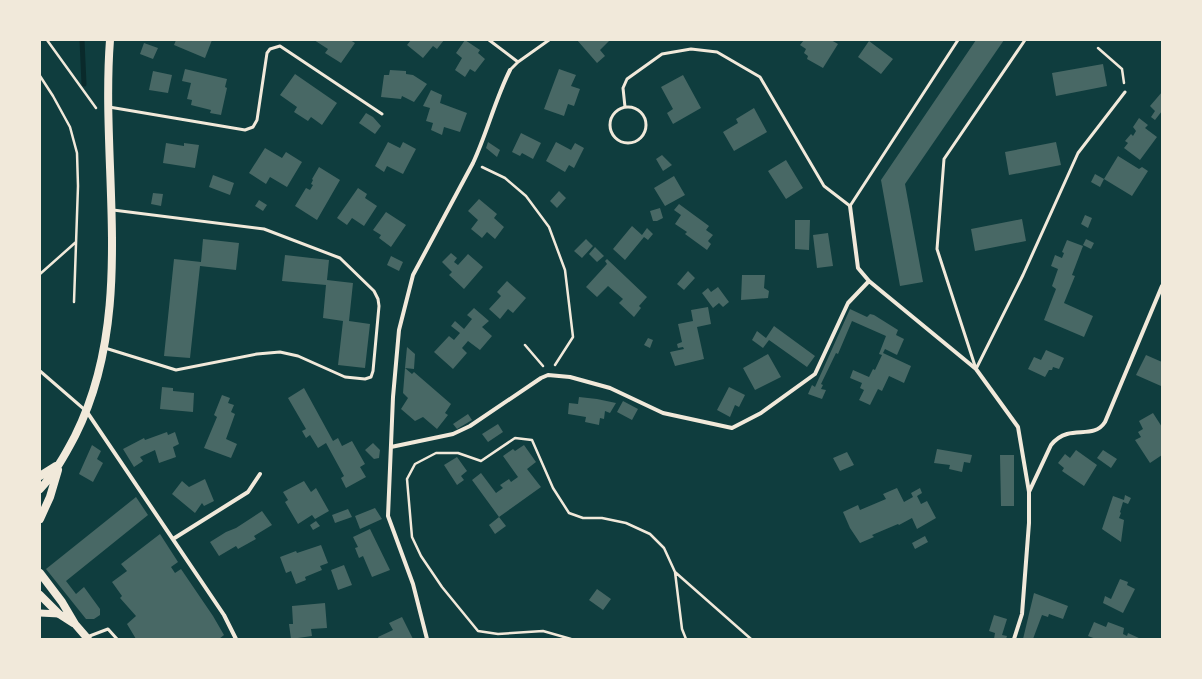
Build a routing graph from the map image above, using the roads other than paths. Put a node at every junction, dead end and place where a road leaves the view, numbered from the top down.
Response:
1 (110, 40) edge
2 (489, 40) edge
3 (549, 40) edge
4 (958, 40) edge
5 (1025, 40) edge
6 (518, 62) junction
7 (510, 70) joint
8 (1125, 92) road end
9 (109, 107) junction
10 (625, 107) junction
11 (382, 114) dead end
12 (850, 206) junction
13 (111, 210) junction
14 (869, 280) junction
15 (1162, 286) edge
16 (103, 348) junction
17 (976, 369) junction
18 (40, 370) edge
19 (87, 412) junction
20 (391, 447) junction
21 (60, 464) junction
22 (260, 474) dead end
23 (40, 476) edge
24 (40, 489) edge
25 (1029, 492) junction
26 (40, 519) edge
27 (173, 539) junction
28 (40, 573) edge
29 (40, 595) edge
30 (40, 613) edge
31 (59, 614) junction
32 (75, 624) junction
33 (87, 638) edge
34 (117, 639) edge
35 (236, 639) edge
36 (427, 639) edge
37 (1014, 639) edge

1 - 9 main road
2 - 6 lane
3 - 6 lane
4 - 12 lane
5 - 17 lane
6 - 7 lane
7 - 20 street
8 - 17 lane
9 - 11 lane
9 - 13 main road
10 - 10 lane
10 - 12 lane
12 - 14 street
13 - 16 main road
13 - 16 lane
14 - 17 street
14 - 20 street
15 - 25 street
16 - 19 main road
17 - 25 street
18 - 19 lane
19 - 21 main road
19 - 27 street
20 - 36 street
21 - 23 main road
21 - 24 main road
21 - 26 main road
22 - 27 street
25 - 37 street
27 - 35 street
28 - 32 main road
29 - 31 main road
30 - 31 street
31 - 32 main road
32 - 33 main road
33 - 34 lane

